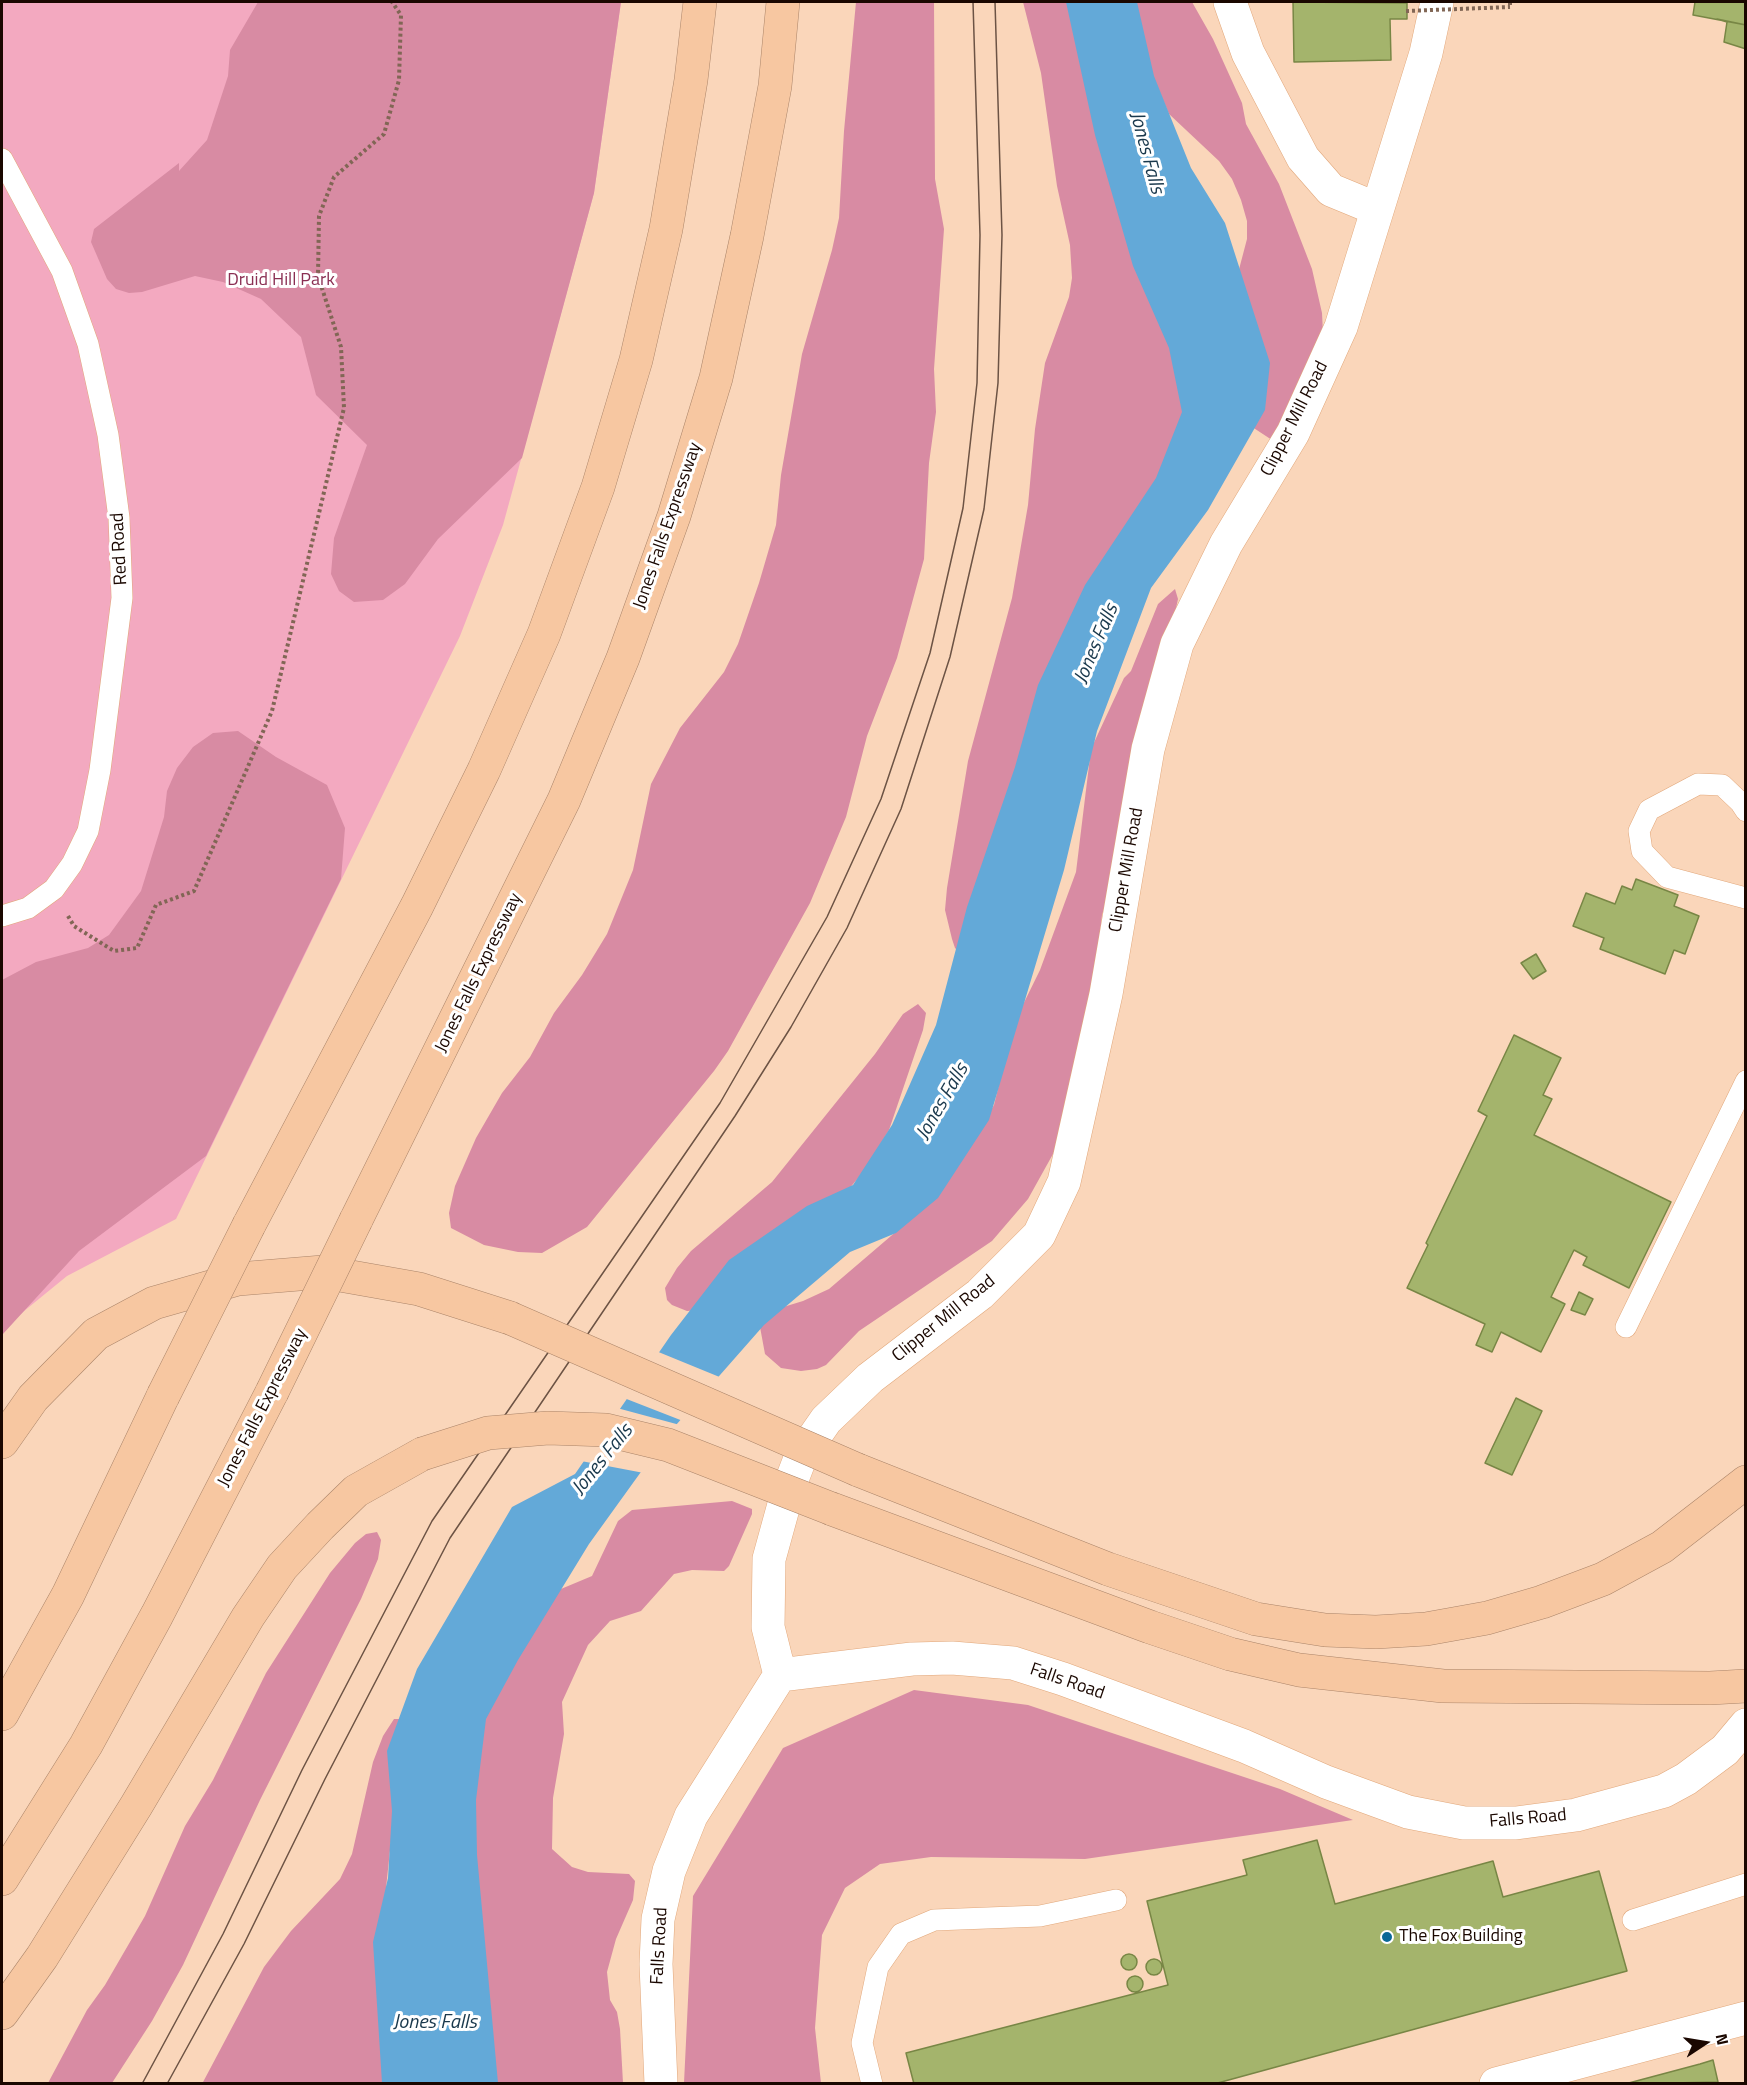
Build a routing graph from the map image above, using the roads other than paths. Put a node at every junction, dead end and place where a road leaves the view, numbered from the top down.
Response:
1 (700, 2) edge
2 (783, 2) edge
3 (1230, 2) edge
4 (1437, 2) edge
5 (2, 159) edge
6 (1377, 209) junction
7 (1746, 811) edge
8 (1746, 898) edge
9 (2, 916) edge
10 (1746, 1081) edge
11 (1626, 1327) dead end
12 (2, 1442) edge
13 (1746, 1482) edge
14 (780, 1674) junction
15 (1746, 1686) edge
16 (2, 1714) edge
17 (1746, 1725) edge
18 (1735, 1755) edge
19 (2, 1879) edge
20 (1746, 1884) edge
21 (1116, 1900) dead end
22 (1633, 1920) dead end
23 (2, 2013) edge
24 (1746, 2018) edge
25 (1575, 2074) edge
26 (661, 2084) edge
27 (872, 2084) edge
28 (1496, 2084) edge

1 - 16 highway, bridge
2 - 19 highway, Jones Falls Expressway, bridge
3 - 6 street
4 - 6 street, Clipper Mill Road
5 - 9 lane, Red Road
6 - 14 street, Clipper Mill Road
7 - 8 lane
10 - 11 lane
12 - 13 highway, bridge
14 - 18 street, Falls Road
14 - 26 street, Falls Road
15 - 23 highway, bridge
17 - 18 street, Falls Road
20 - 22 lane
21 - 27 lane
24 - 25 street
25 - 28 street

